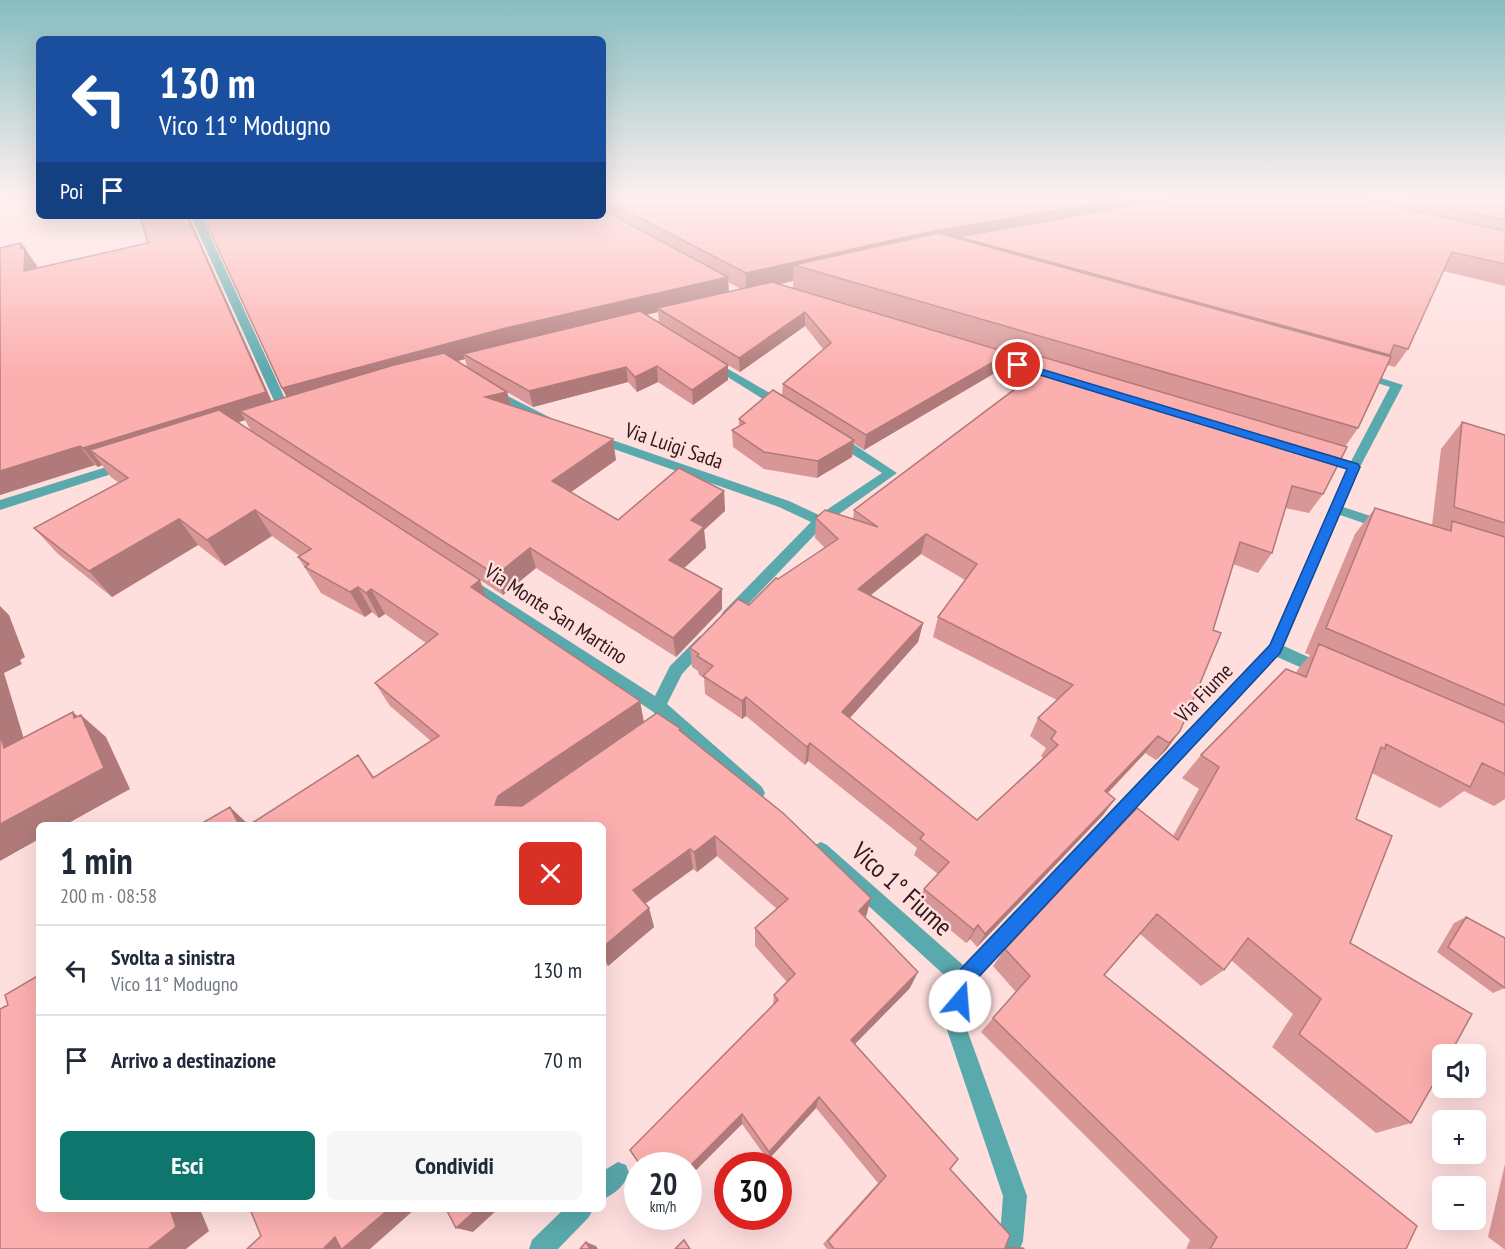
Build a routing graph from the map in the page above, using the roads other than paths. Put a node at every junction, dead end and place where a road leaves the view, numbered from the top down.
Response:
1 (215, 257) edge
2 (704, 358) edge
3 (1352, 372) edge
4 (483, 385) edge
5 (792, 412) edge
6 (287, 414) edge
7 (554, 422) edge
8 (822, 430) edge
9 (586, 435) edge
10 (136, 462) edge
11 (0, 505) edge
12 (1336, 509) junction
13 (820, 521) junction
14 (1392, 527) edge
15 (458, 575) edge
16 (1275, 649) junction
17 (1341, 678) edge
18 (663, 716) junction
19 (769, 804) edge
20 (804, 836) edge
21 (964, 979) junction
22 (578, 1212) edge
23 (541, 1249) edge
24 (1004, 1249) edge

1 - 6 street
2 - 5 street
3 - 12 street, Via Fiume
4 - 7 street
8 - 13 street
9 - 13 street, Via Luigi Sada
10 - 11 street
12 - 14 street
12 - 16 street, Via Fiume
13 - 18 street
15 - 18 street, Via Monte San Martino
16 - 17 street
16 - 21 street, Via Fiume
18 - 19 street
20 - 21 street, Vico 1° Fiume
21 - 24 street
22 - 23 street

